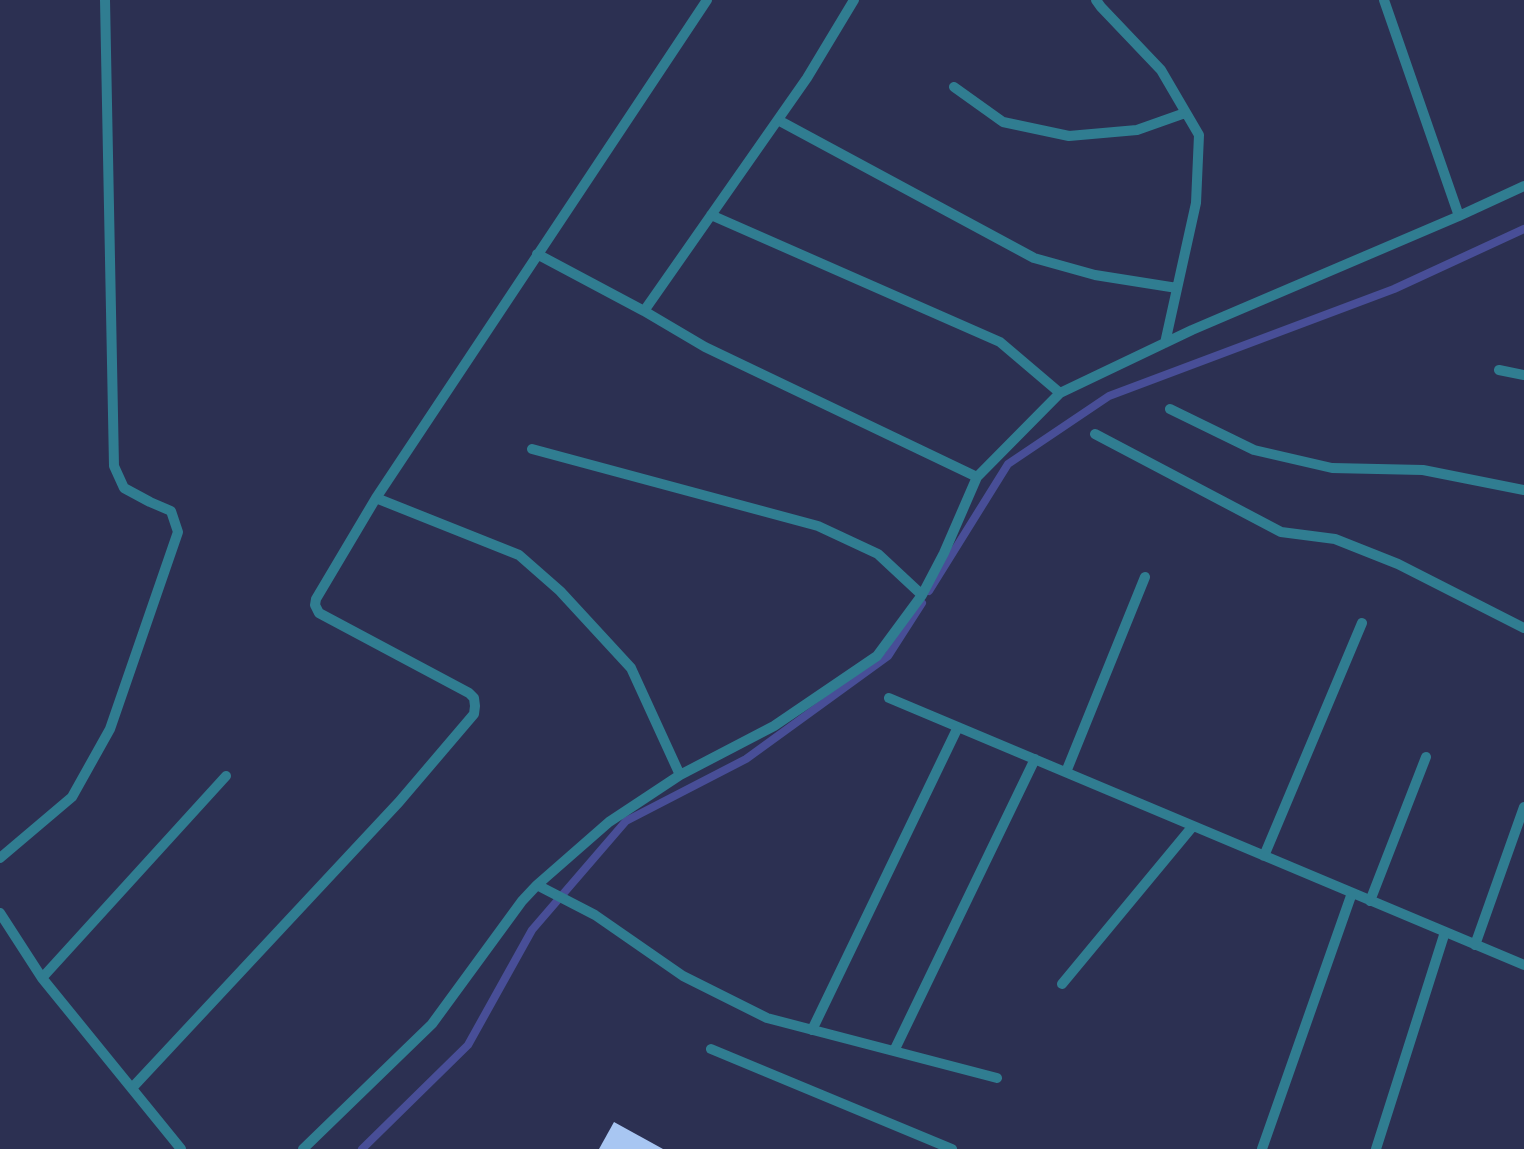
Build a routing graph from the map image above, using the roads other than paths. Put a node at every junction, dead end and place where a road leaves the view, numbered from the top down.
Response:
1 (105, 0) edge
2 (706, 0) edge
3 (854, 0) edge
4 (1096, 0) edge
5 (1384, 0) edge
6 (954, 87) dead end
7 (1185, 113) junction
8 (778, 120) junction
9 (1524, 186) edge
10 (711, 216) junction
11 (1459, 216) junction
12 (537, 254) junction
13 (1177, 288) junction
14 (644, 311) junction
15 (1166, 342) junction
16 (1499, 370) dead end
17 (1524, 375) edge
18 (1060, 393) junction
19 (1170, 409) dead end
20 (1095, 434) dead end
21 (532, 449) dead end
22 (977, 477) junction
23 (1524, 490) edge
24 (376, 498) junction
25 (1145, 577) dead end
26 (922, 595) junction
27 (1362, 623) dead end
28 (1524, 628) edge
29 (889, 698) dead end
30 (958, 727) junction
31 (1426, 757) dead end
32 (1035, 759) junction
33 (1066, 772) junction
34 (680, 775) junction
35 (226, 776) dead end
36 (1524, 807) edge
37 (1193, 826) junction
38 (1264, 856) junction
39 (0, 858) edge
40 (541, 887) junction
41 (1352, 893) junction
42 (1370, 901) junction
43 (0, 913) edge
44 (1445, 932) junction
45 (1475, 945) junction
46 (1524, 966) edge
47 (42, 978) junction
48 (1062, 984) dead end
49 (812, 1030) junction
50 (711, 1049) dead end
51 (894, 1051) junction
52 (997, 1078) dead end
53 (132, 1088) junction
54 (181, 1149) edge
55 (303, 1149) edge
56 (952, 1149) edge
57 (1262, 1149) edge
58 (1376, 1149) edge

1 - 39 street
2 - 12 street
3 - 8 street
4 - 7 street
5 - 11 street
6 - 7 street
7 - 13 street
8 - 10 street
8 - 13 street
9 - 11 street
10 - 14 street
10 - 18 street
11 - 15 street
12 - 14 street
12 - 24 street
13 - 15 street
14 - 22 street
15 - 18 street
16 - 17 street
18 - 22 street
19 - 23 street
20 - 28 street
21 - 26 street
22 - 26 street
24 - 34 street
24 - 53 street
25 - 33 street
26 - 34 street
27 - 38 street
29 - 30 street
30 - 32 street
30 - 49 street
31 - 42 street
32 - 33 street
32 - 51 street
33 - 37 street
34 - 40 street
35 - 47 street
36 - 45 street
37 - 38 street
37 - 48 street
38 - 41 street
40 - 49 street
40 - 55 street
41 - 42 street
41 - 57 street
42 - 44 street
43 - 47 street
44 - 45 street
44 - 58 street
45 - 46 street
47 - 53 street
49 - 51 street
50 - 56 street
51 - 52 street
53 - 54 street

